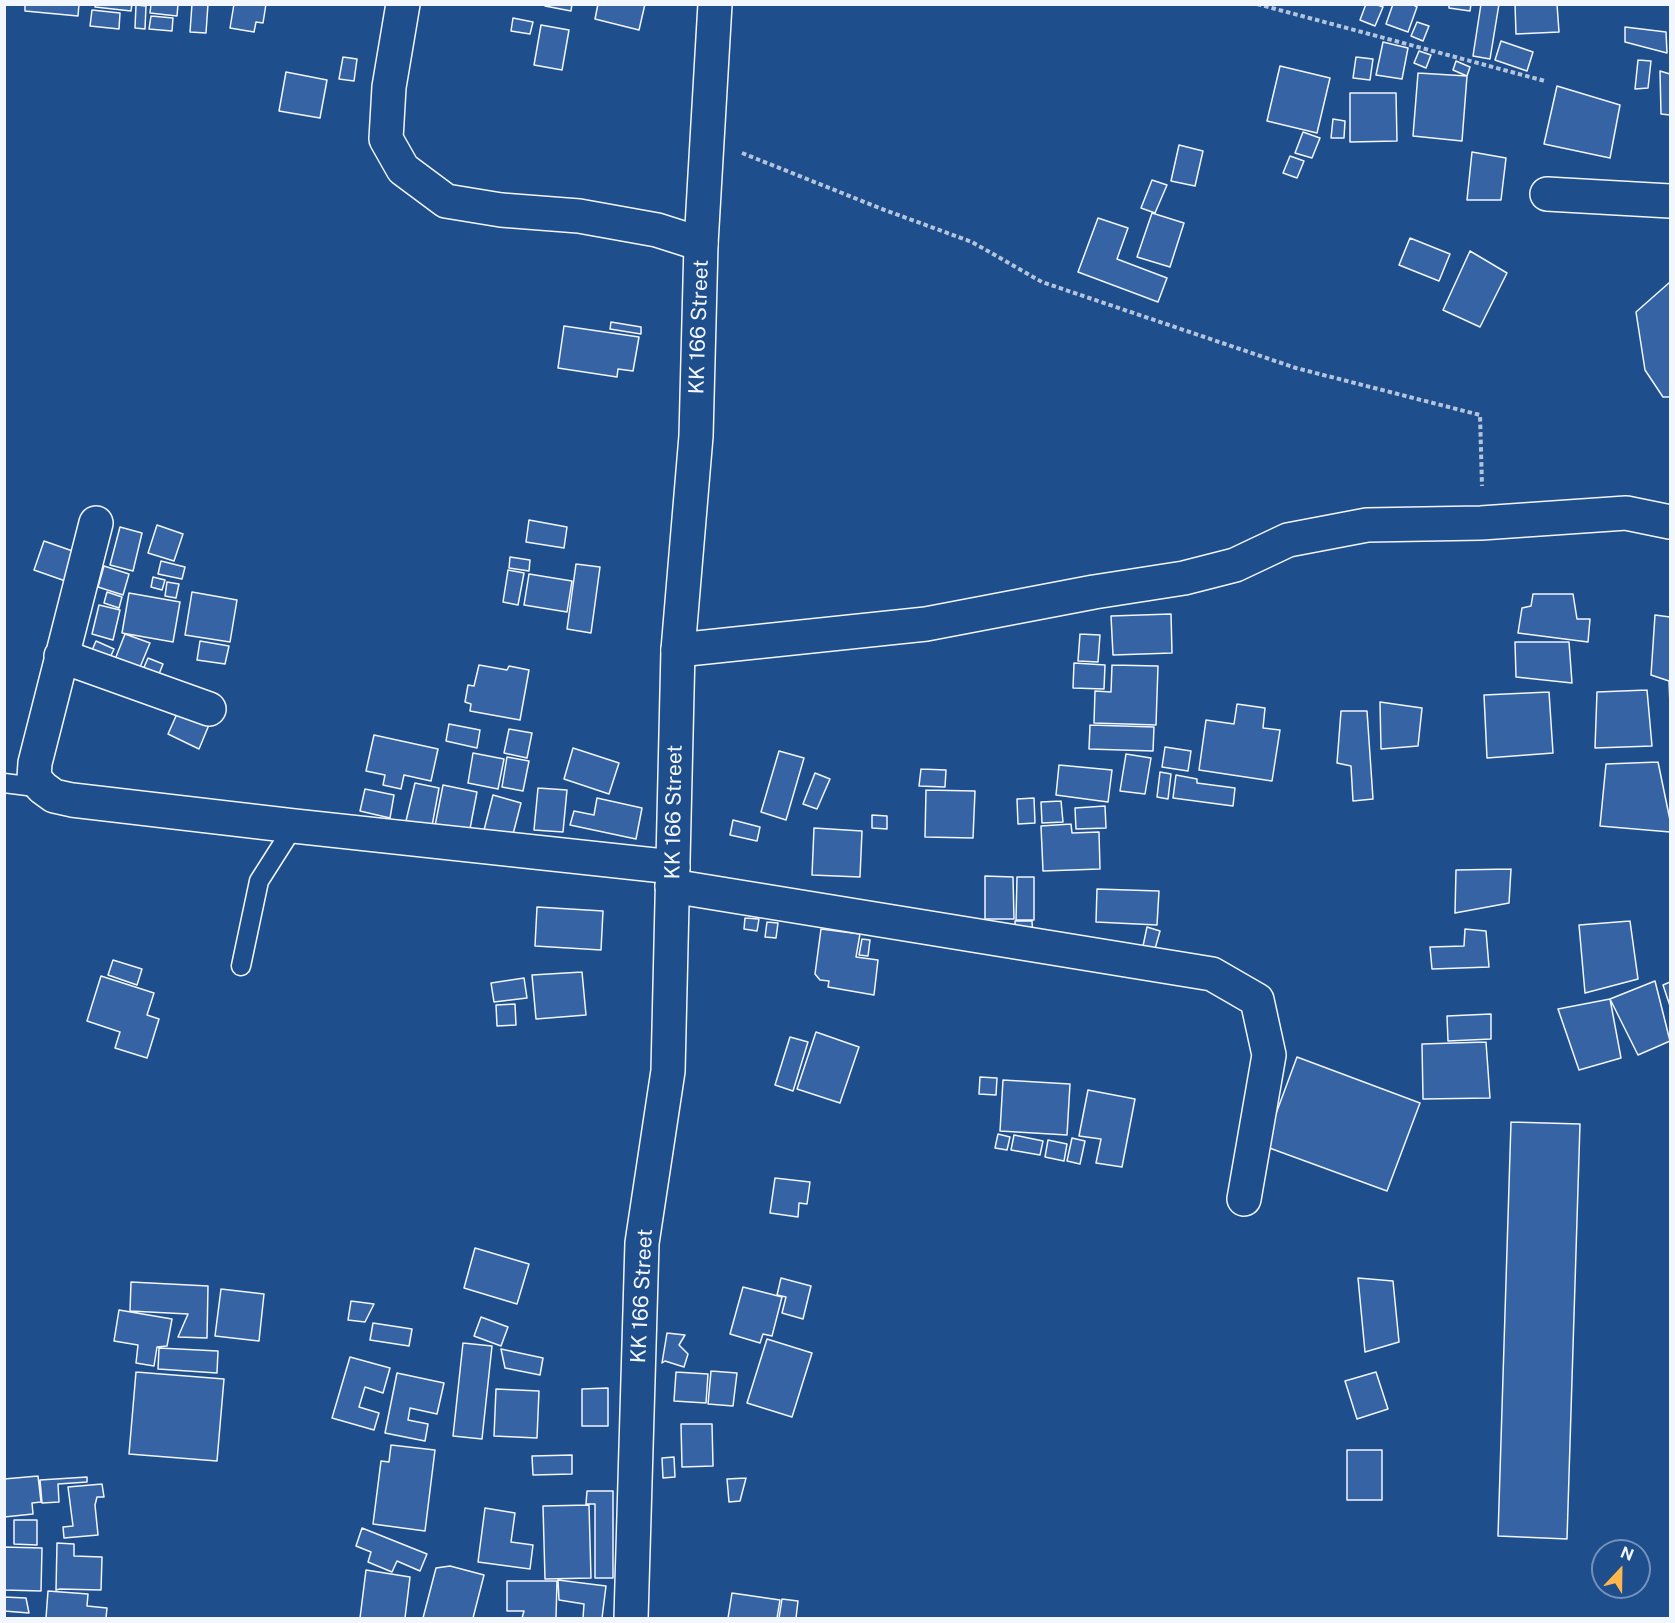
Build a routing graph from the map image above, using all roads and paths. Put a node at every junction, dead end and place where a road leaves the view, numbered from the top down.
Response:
1 (403, 4) edge
2 (716, 4) edge
3 (1257, 4) edge
4 (1545, 81) dead end
5 (708, 140) junction
6 (1547, 194) dead end
7 (1671, 201) edge
8 (701, 244) junction
9 (1671, 522) edge
10 (96, 523) dead end
11 (1481, 523) junction
12 (678, 650) junction
13 (61, 656) junction
14 (209, 710) dead end
15 (4, 783) edge
16 (43, 788) junction
17 (294, 826) junction
18 (673, 877) junction
19 (241, 966) dead end
20 (1244, 1199) dead end
21 (631, 1618) edge

1 - 8 street
2 - 5 street, KK 166 Street
3 - 4 path
5 - 8 street, KK 166 Street
5 - 11 path
6 - 7 street
8 - 12 street, KK 166 Street
9 - 11 street
10 - 13 street
11 - 12 street
12 - 18 street, KK 166 Street
13 - 14 street
13 - 16 street
15 - 16 lane
16 - 17 street
17 - 18 street
17 - 19 lane
18 - 20 street
18 - 21 street, KK 166 Street

